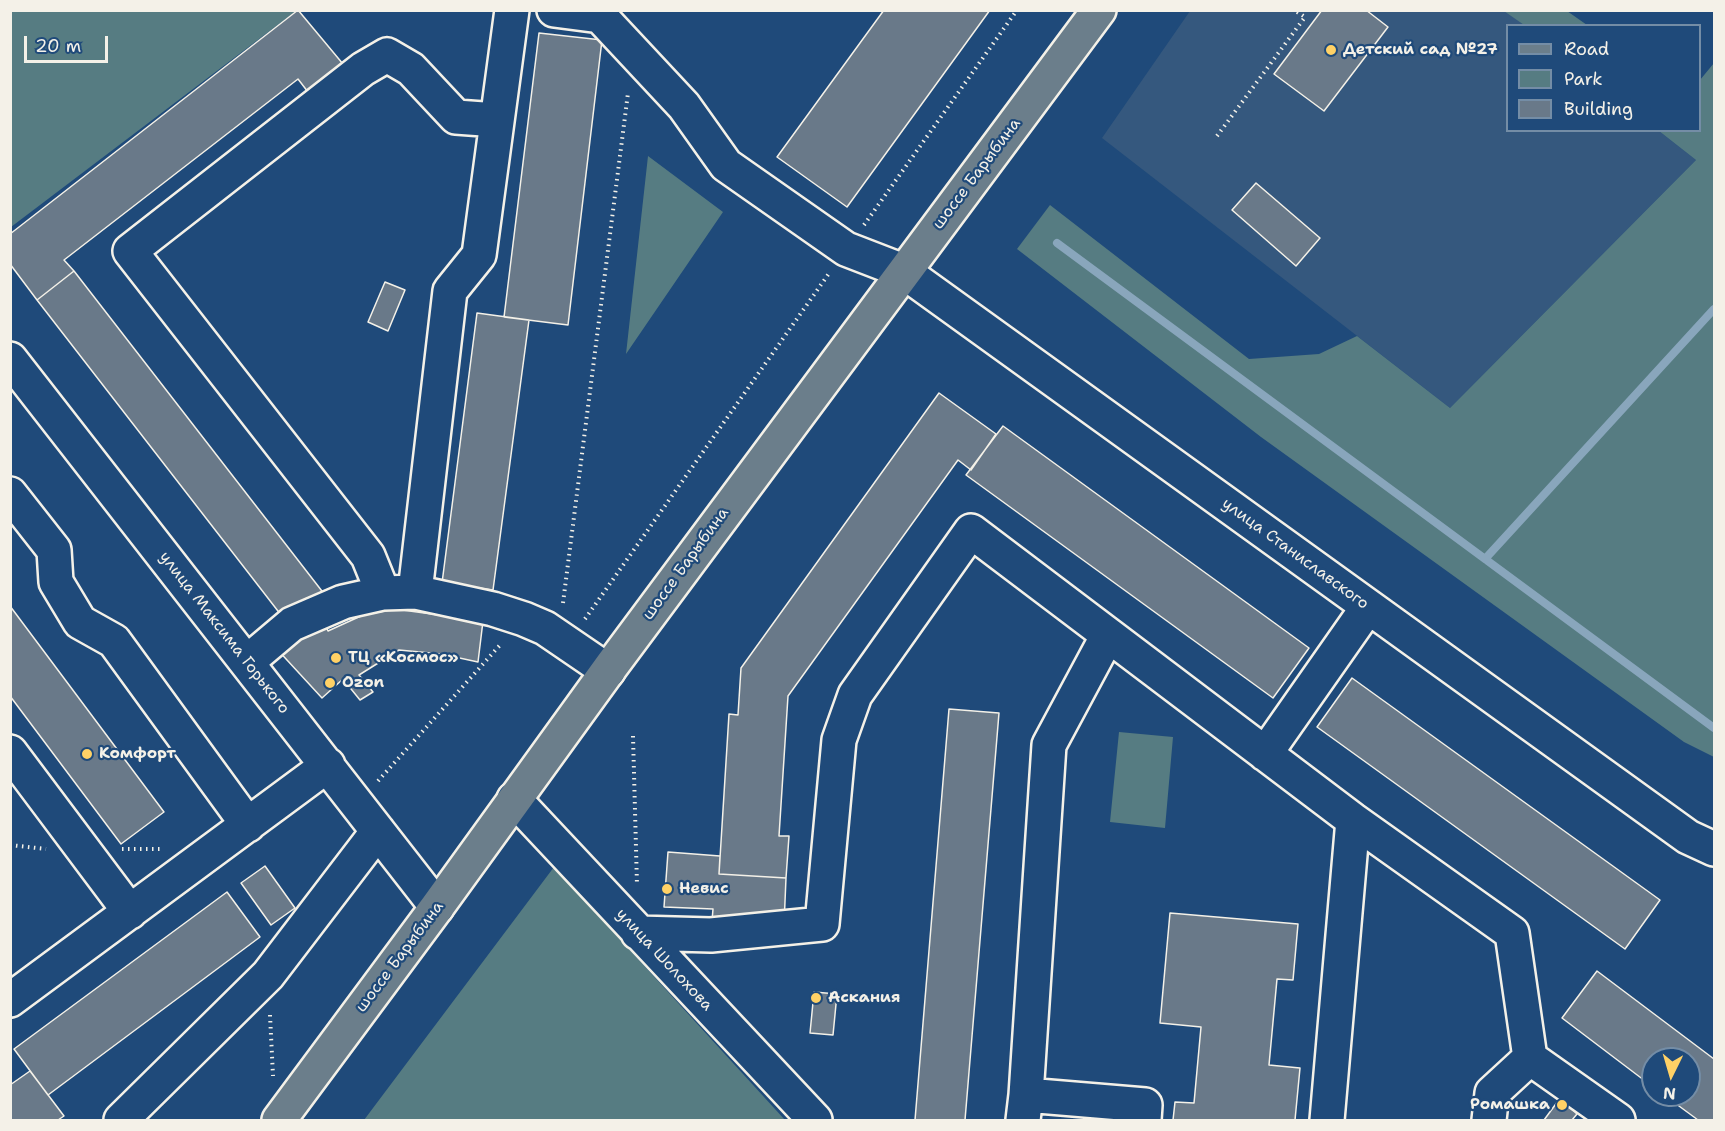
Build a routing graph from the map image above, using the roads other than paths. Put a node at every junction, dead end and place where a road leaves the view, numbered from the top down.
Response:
1 (512, 10) edge
2 (554, 10) edge
3 (1099, 10) edge
4 (497, 120) junction
5 (903, 271) junction
6 (10, 359) edge
7 (10, 494) edge
8 (399, 593) junction
9 (1368, 607) junction
10 (1108, 635) junction
11 (247, 662) junction
12 (608, 671) junction
13 (10, 752) edge
14 (1266, 754) junction
15 (328, 765) junction
16 (514, 799) junction
17 (1353, 820) junction
18 (248, 825) junction
19 (378, 831) junction
20 (1701, 843) edge
21 (437, 907) junction
22 (130, 912) junction
23 (638, 933) junction
24 (10, 1000) edge
25 (1530, 1058) junction
26 (1024, 1108) edge
27 (121, 1120) edge
28 (279, 1120) edge
29 (815, 1120) edge
30 (1144, 1120) edge
31 (1327, 1120) edge
32 (1489, 1120) edge
33 (1618, 1120) edge

1 - 4 street
2 - 5 street, улица Станиславского
3 - 5 main road, шоссе Барыбина
4 - 8 street
4 - 8 street
5 - 9 street, улица Станиславского
5 - 12 main road, шоссе Барыбина
6 - 11 street, улица Максима Горького
7 - 18 street
8 - 11 street
8 - 12 street
9 - 14 street
9 - 20 street, улица Станиславского
10 - 14 street
10 - 23 street
10 - 26 street
11 - 15 street, улица Максима Горького
12 - 16 main road, шоссе Барыбина
13 - 22 street
14 - 17 street
15 - 18 street
15 - 19 street, улица Максима Горького
16 - 21 main road, шоссе Барыбина
16 - 23 street, улица Шолохова
17 - 25 street
17 - 31 street
18 - 22 street
19 - 21 street, улица Максима Горького
19 - 27 street
21 - 28 main road, шоссе Барыбина
22 - 24 street
23 - 29 street, улица Шолохова
25 - 32 street
25 - 33 street
26 - 30 street

